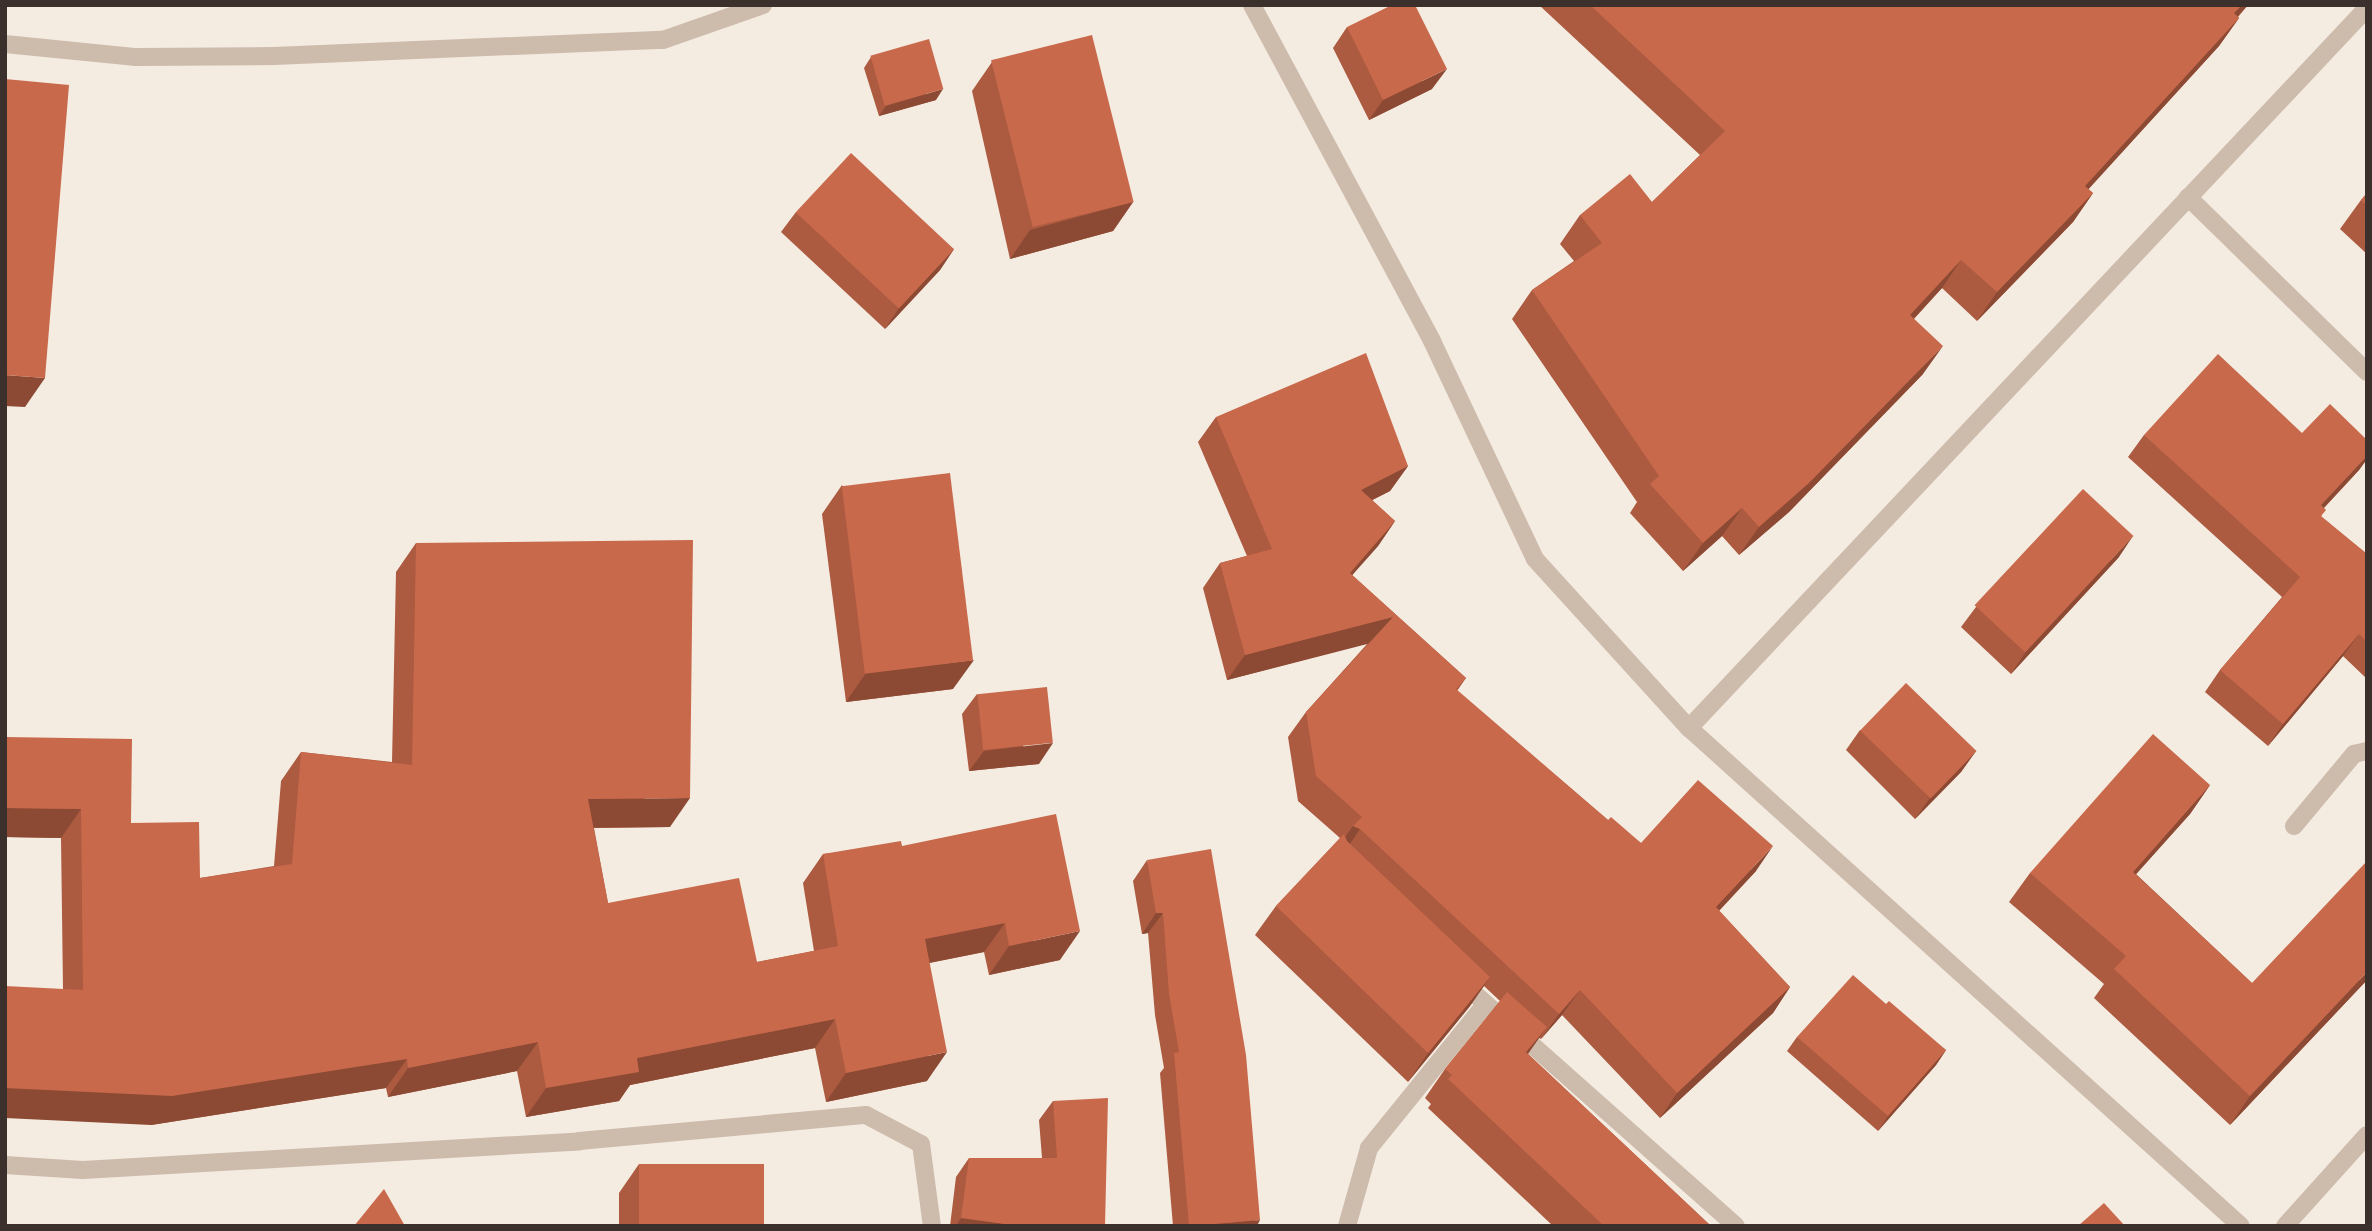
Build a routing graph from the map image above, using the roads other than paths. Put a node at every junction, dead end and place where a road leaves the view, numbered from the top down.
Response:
1 (763, 5) edge
2 (1252, 5) edge
3 (2367, 8) edge
4 (5, 44) edge
5 (2188, 197) junction
6 (2367, 372) edge
7 (1689, 728) junction
8 (2367, 751) edge
9 (2294, 826) dead end
10 (1445, 967) edge
11 (1485, 1004) junction
12 (2367, 1135) edge
13 (5, 1165) edge
14 (932, 1226) edge
15 (1348, 1226) edge
16 (1736, 1226) edge
17 (2241, 1226) edge
18 (2284, 1226) edge

1 - 4 street
2 - 7 street
3 - 5 street
5 - 6 street
5 - 7 street
7 - 17 street
8 - 9 street
10 - 11 street
11 - 15 street
11 - 16 street
12 - 18 street
13 - 14 street

